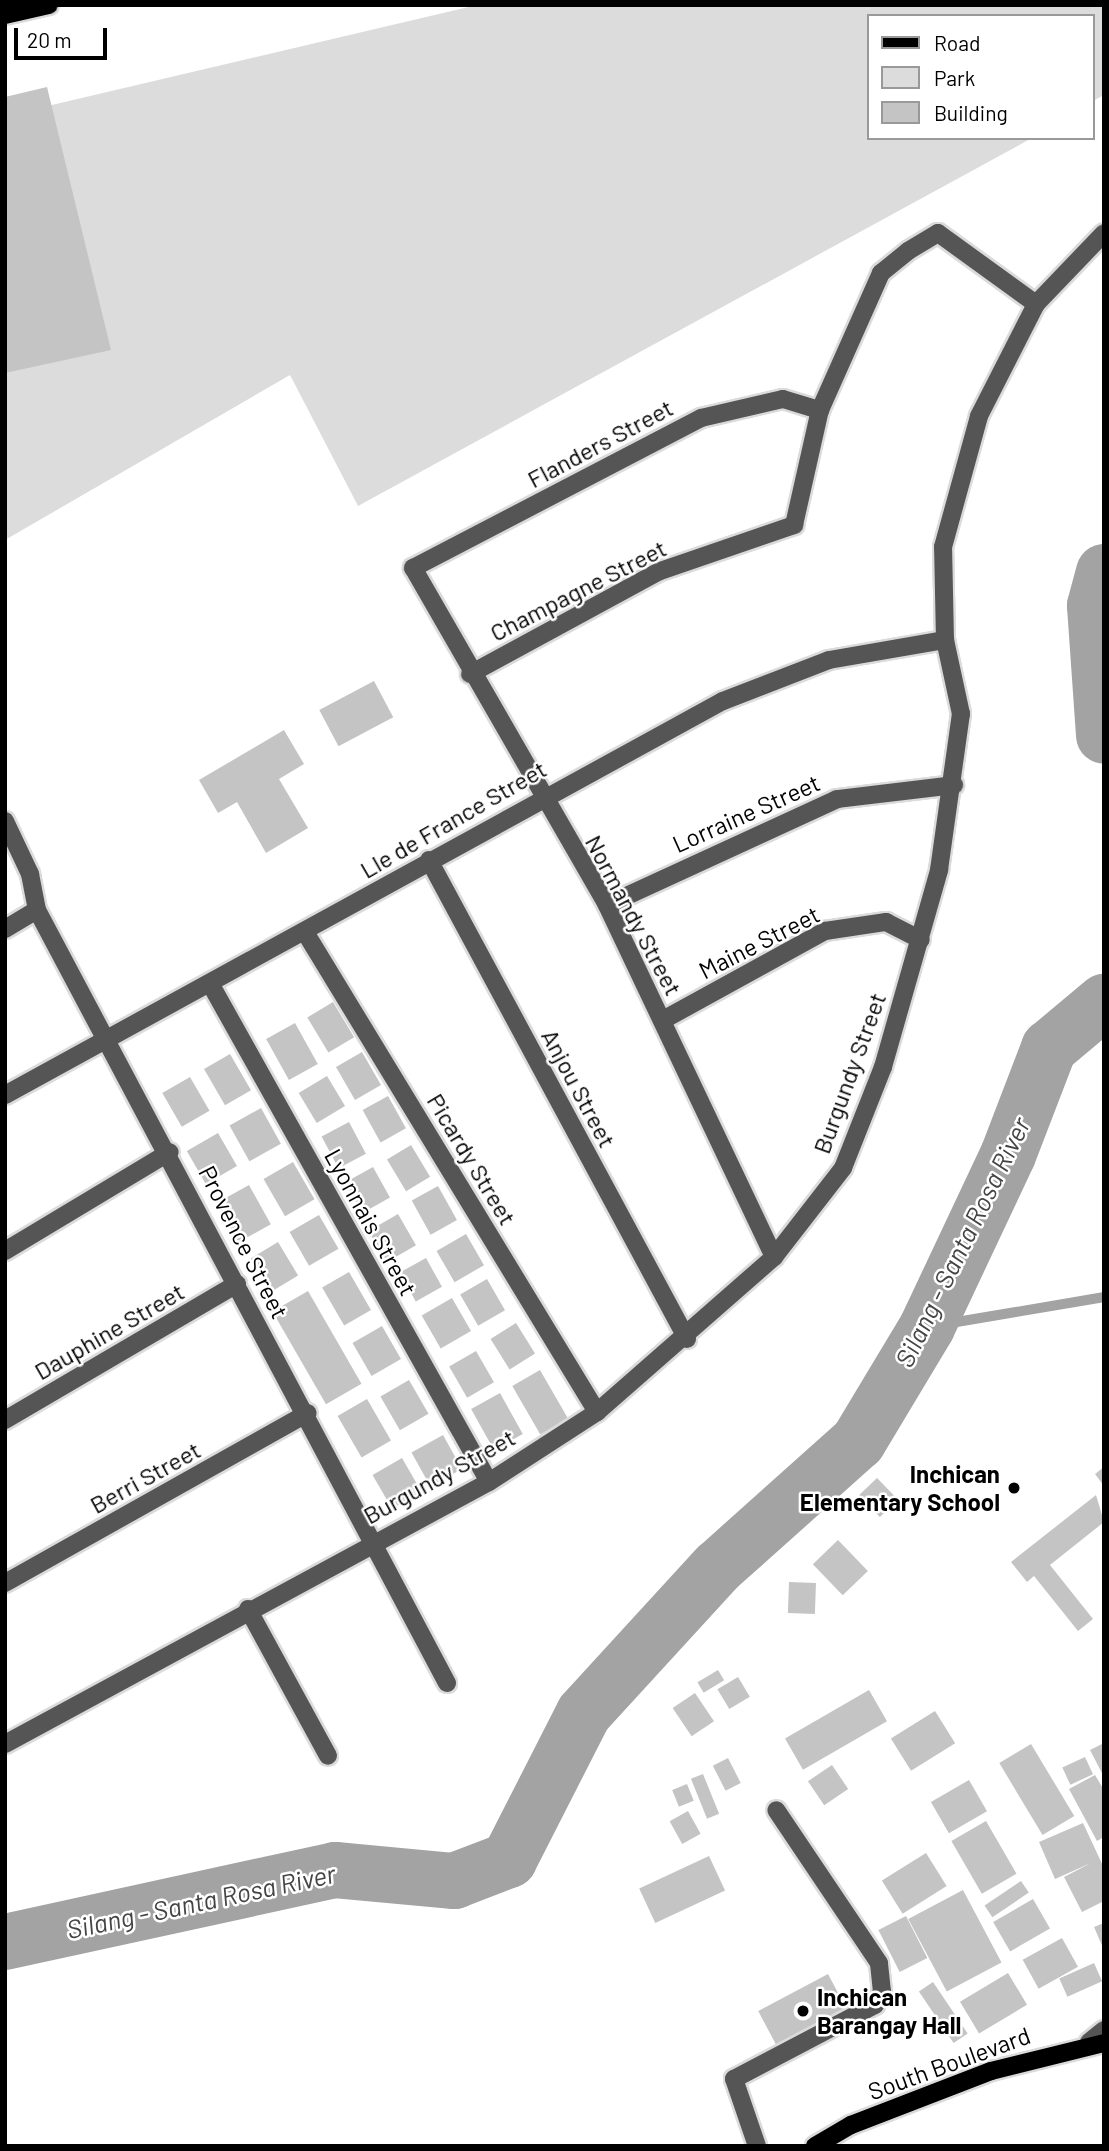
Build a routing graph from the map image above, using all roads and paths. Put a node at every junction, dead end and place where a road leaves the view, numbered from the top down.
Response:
1 (49, 5) edge
2 (5, 15) edge
3 (1104, 233) edge
4 (1036, 304) junction
5 (820, 410) junction
6 (413, 568) joint
7 (945, 640) junction
8 (470, 674) junction
9 (954, 785) junction
10 (540, 797) junction
11 (5, 821) edge
12 (429, 860) junction
13 (607, 905) junction
14 (37, 910) junction
15 (5, 929) edge
16 (305, 932) junction
17 (921, 940) junction
18 (211, 985) junction
19 (663, 1020) junction
20 (107, 1043) junction
21 (5, 1095) edge
22 (170, 1152) junction
23 (5, 1251) edge
24 (775, 1257) junction
25 (237, 1284) junction
26 (687, 1339) junction
27 (597, 1412) junction
28 (308, 1413) junction
29 (5, 1420) edge
30 (489, 1482) junction
31 (371, 1541) junction
32 (5, 1583) edge
33 (248, 1609) junction
34 (447, 1683) dead end
35 (5, 1744) edge
36 (328, 1756) dead end
37 (776, 1810) dead end
38 (1104, 2030) edge
39 (1096, 2043) edge
40 (757, 2146) edge
41 (815, 2146) edge

1 - 2 main road
3 - 4 street, Burgundy Street
4 - 5 street, Champagne Street
4 - 7 street, Burgundy Street
5 - 6 street, Flanders Street
5 - 8 street, Champagne Street
6 - 8 street, Normandy Street
7 - 9 street, Burgundy Street
7 - 10 street, Lle de France Street
8 - 10 street, Normandy Street
9 - 13 street, Lorraine Street
9 - 17 street, Burgundy Street
10 - 12 street, Lle de France Street
10 - 13 street, Normandy Street
11 - 14 street, Provence Street
12 - 16 street, Lle de France Street
12 - 26 street, Anjou Street
13 - 19 street, Normandy Street
14 - 15 street
14 - 20 street, Provence Street
16 - 18 street, Lle de France Street
16 - 27 street, Picardy Street
17 - 19 street, Maine Street
17 - 24 street, Burgundy Street
18 - 20 street, Lle de France Street
18 - 30 street, Lyonnais Street
19 - 24 street, Normandy Street
20 - 21 street, Lle de France Street
20 - 22 street, Provence Street
22 - 23 street
22 - 25 street, Provence Street
24 - 26 street, Burgundy Street
25 - 28 street, Provence Street
25 - 29 street, Dauphine Street
26 - 27 street, Burgundy Street
27 - 30 street, Burgundy Street
28 - 31 street, Provence Street
28 - 32 street, Berri Street
30 - 31 street, Burgundy Street
31 - 33 street, Burgundy Street
31 - 34 street, Provence Street
33 - 35 street, Burgundy Street
33 - 36 street
37 - 40 street
38 - 39 street
39 - 41 main road, South Boulevard

